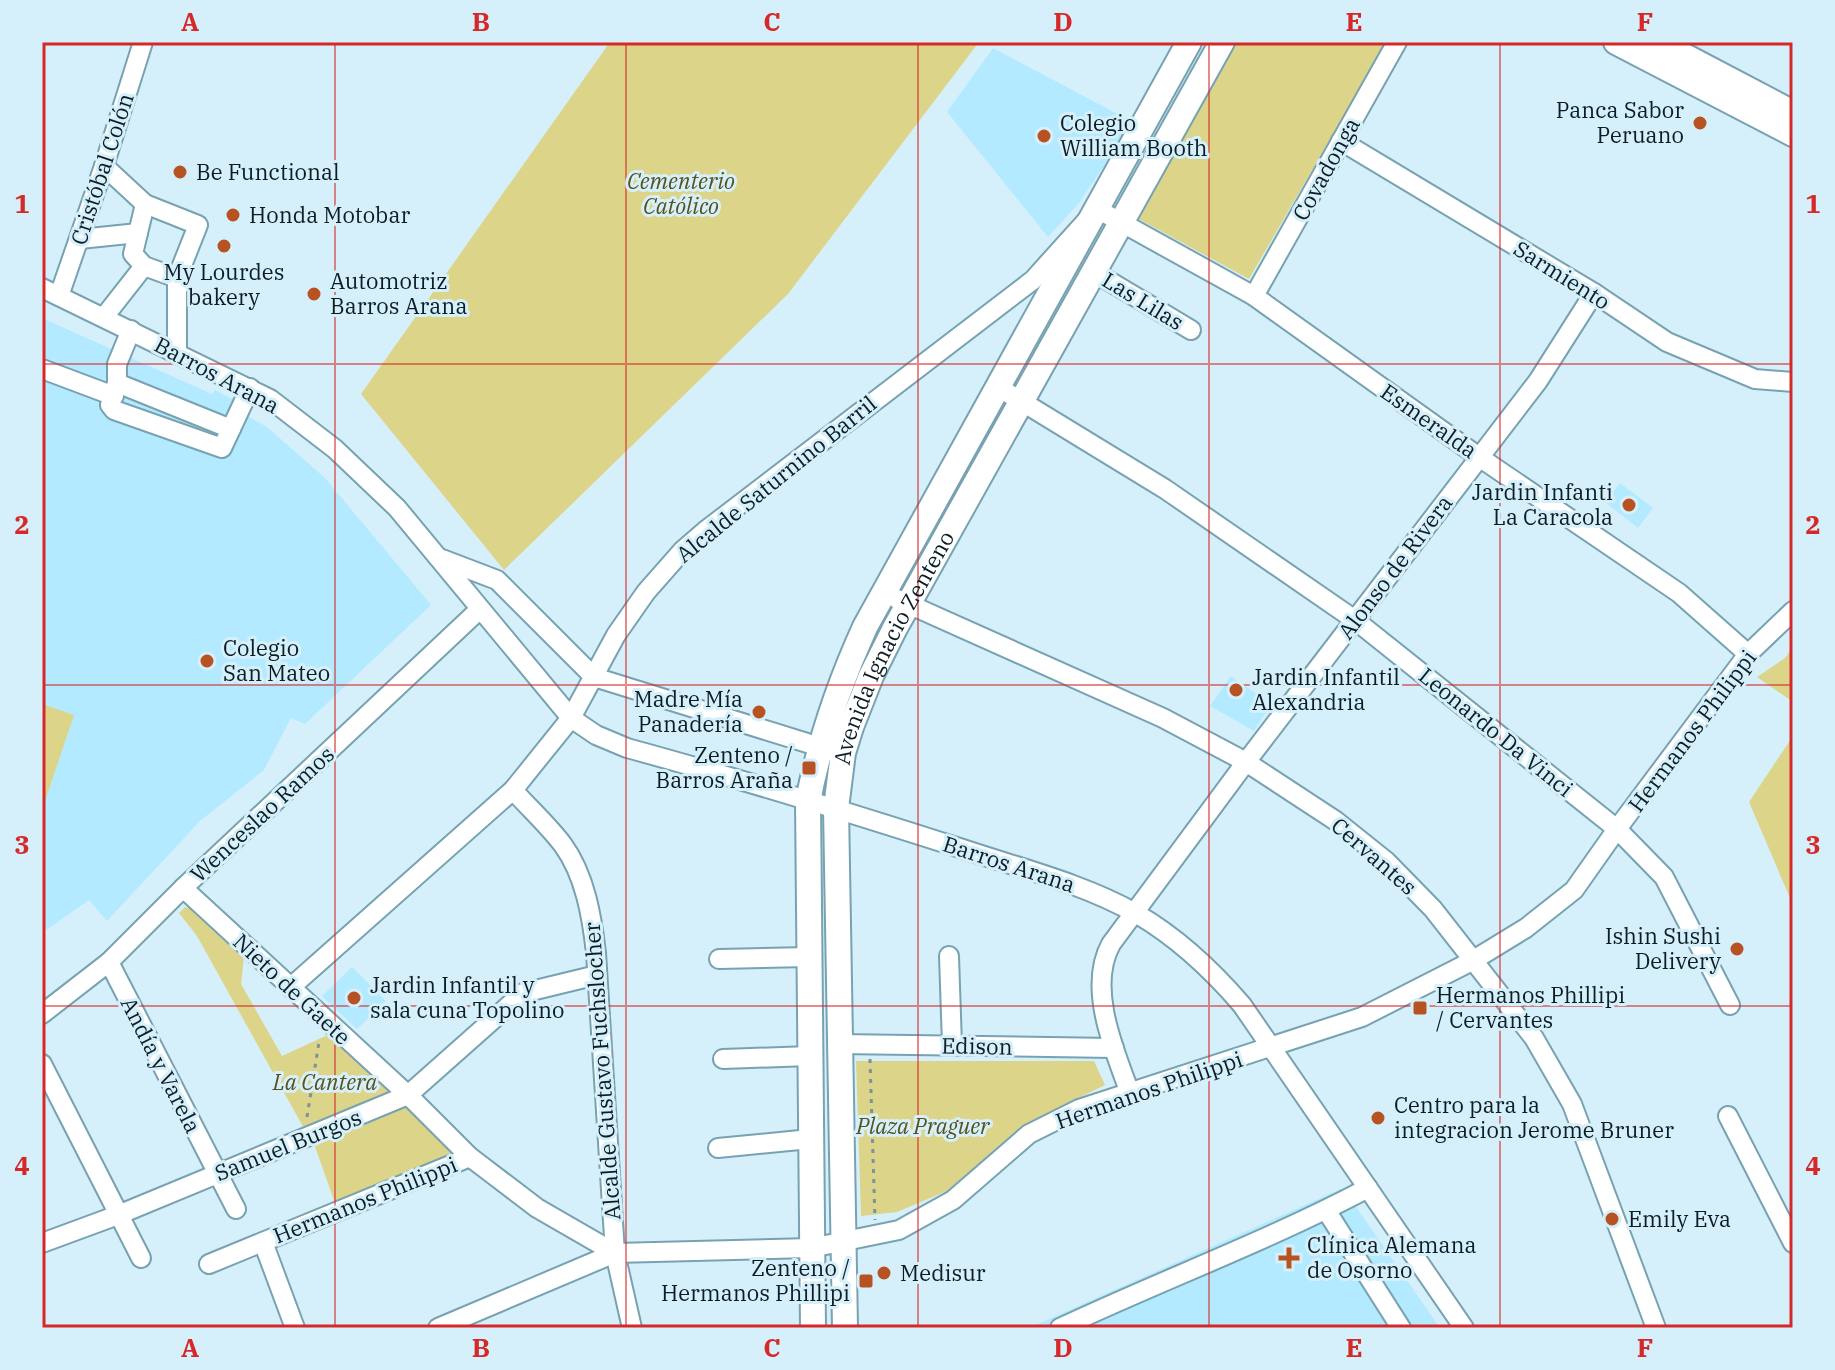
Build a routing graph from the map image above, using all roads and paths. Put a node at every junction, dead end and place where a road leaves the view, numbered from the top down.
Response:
1 (143, 42) edge
2 (1189, 42) edge
3 (1222, 42) edge
4 (1397, 42) edge
5 (1616, 42) edge
6 (1658, 42) edge
7 (1793, 113) edge
8 (1793, 134) edge
9 (1341, 141) junction
10 (104, 166) junction
11 (145, 204) junction
12 (1097, 209) junction
13 (1122, 221) junction
14 (138, 233) junction
15 (80, 239) junction
16 (144, 266) junction
17 (1094, 272) junction
18 (177, 278) junction
19 (1033, 280) junction
20 (51, 292) edge
21 (1594, 293) junction
22 (1254, 296) junction
23 (1045, 302) junction
24 (104, 317) junction
25 (131, 330) junction
26 (1191, 330) dead end
27 (177, 352) junction
28 (42, 369) edge
29 (1793, 382) edge
30 (998, 387) junction
31 (250, 388) junction
32 (116, 390) junction
33 (1022, 401) junction
34 (231, 429) junction
35 (1479, 457) junction
36 (440, 558) junction
37 (884, 592) junction
38 (909, 605) junction
39 (480, 609) junction
40 (1793, 611) edge
41 (1355, 620) junction
42 (1748, 654) junction
43 (594, 677) junction
44 (571, 718) junction
45 (819, 747) junction
46 (843, 753) junction
47 (1246, 762) junction
48 (513, 790) junction
49 (808, 801) junction
50 (836, 808) junction
51 (1617, 829) junction
52 (183, 888) junction
53 (1135, 913) junction
54 (949, 956) dead end
55 (809, 957) junction
56 (719, 959) dead end
57 (1472, 961) junction
58 (109, 962) junction
59 (597, 975) junction
60 (291, 987) junction
61 (1730, 1005) dead end
62 (42, 1014) edge
63 (319, 1042) dead end
64 (839, 1044) junction
65 (870, 1045) junction
66 (952, 1045) junction
67 (1114, 1048) junction
68 (1272, 1048) junction
69 (810, 1056) junction
70 (723, 1059) dead end
71 (42, 1064) edge
72 (1130, 1093) junction
73 (408, 1095) junction
74 (1728, 1116) dead end
75 (305, 1126) dead end
76 (810, 1139) junction
77 (718, 1148) dead end
78 (470, 1157) junction
79 (217, 1174) junction
80 (1368, 1188) junction
81 (236, 1209) dead end
82 (1326, 1210) junction
83 (118, 1215) junction
84 (877, 1235) junction
85 (263, 1242) junction
86 (42, 1243) edge
87 (842, 1243) junction
88 (1793, 1243) edge
89 (811, 1248) junction
90 (615, 1253) junction
91 (141, 1258) dead end
92 (209, 1264) dead end
93 (472, 1322) edge
94 (295, 1328) edge
95 (438, 1328) edge
96 (632, 1328) edge
97 (813, 1328) edge
98 (845, 1328) edge
99 (1060, 1328) edge
100 (1401, 1328) edge
101 (1464, 1328) edge
102 (1656, 1328) edge

1 - 10 street, Cristóbal Colón
2 - 12 main road, Avenida Ignacio Zenteno
3 - 13 main road, Avenida Ignacio Zenteno
4 - 9 street, Covadonga
5 - 8 main road
6 - 7 main road
9 - 21 street, Sarmiento
9 - 22 street, Covadonga
10 - 11 street
10 - 15 street, Cristóbal Colón
11 - 14 street
11 - 18 street
12 - 13 street, Esmeralda
12 - 19 street, Alcalde Saturnino Barril
12 - 23 main road, Avenida Ignacio Zenteno
13 - 17 main road, Avenida Ignacio Zenteno
13 - 22 street, Esmeralda
14 - 15 street
14 - 16 street
15 - 20 street, Cristóbal Colón
16 - 18 street
16 - 24 street
17 - 26 street, Las Lilas
17 - 33 main road, Avenida Ignacio Zenteno
18 - 27 street
19 - 23 street
19 - 43 street, Alcalde Saturnino Barril
20 - 24 street, Barros Arana
21 - 29 street, Sarmiento
21 - 35 street, Alonso de Rivera
22 - 35 street, Esmeralda
23 - 30 main road, Avenida Ignacio Zenteno
24 - 25 street, Barros Arana
25 - 27 street, Barros Arana
25 - 32 street
27 - 31 street, Barros Arana
28 - 32 street
30 - 33 street, Leonardo Da Vinci
30 - 37 main road, Avenida Ignacio Zenteno
31 - 34 street
31 - 36 street, Barros Arana
32 - 34 street
32 - 34 street
33 - 38 main road, Avenida Ignacio Zenteno
33 - 41 street, Leonardo Da Vinci
35 - 41 street, Alonso de Rivera
35 - 42 street, Esmeralda
36 - 39 street, Barros Arana
36 - 43 street, Barros Arana
37 - 38 street, Cervantes
37 - 45 main road, Avenida Ignacio Zenteno
38 - 46 main road, Avenida Ignacio Zenteno
38 - 47 street, Cervantes
39 - 44 street, Barros Arana
39 - 52 street, Wenceslao Ramos
40 - 42 street, Hermanos Philippi
41 - 47 street, Alonso de Rivera
41 - 51 street, Leonardo Da Vinci
42 - 51 street, Hermanos Philippi
43 - 44 street, Alcalde Saturnino Barril
43 - 45 street, Barros Arana
44 - 48 street, Alcalde Saturnino Barril
44 - 49 street, Barros Arana
45 - 46 street, Barros Arana
45 - 49 main road, Avenida Ignacio Zenteno
46 - 50 main road, Avenida Ignacio Zenteno
47 - 53 street, Alonso de Rivera
47 - 57 street, Cervantes
48 - 59 street, Alcalde Gustavo Fuchslocher
48 - 60 street, Alcalde Saturnino Barril
49 - 50 street, Barros Arana
49 - 55 main road, Avenida Ignacio Zenteno
50 - 53 street, Barros Arana
50 - 64 main road, Avenida Ignacio Zenteno
51 - 57 street, Hermanos Philippi
51 - 61 street, Leonardo Da Vinci
52 - 58 street, Wenceslao Ramos
52 - 60 street, Nieto de Gaete
53 - 67 street, Alonso de Rivera
53 - 68 street, Barros Arana
54 - 66 street
55 - 56 street
55 - 69 main road, Avenida Ignacio Zenteno
57 - 68 street, Hermanos Philippi
57 - 102 street, Cervantes
58 - 62 street, Wenceslao Ramos
58 - 79 street, Andía y Varela
59 - 73 street, Samuel Burgos
59 - 90 street, Alcalde Gustavo Fuchslocher
60 - 73 street, Nieto de Gaete
63 - 75 path
64 - 65 street, Edison
64 - 87 main road, Avenida Ignacio Zenteno
65 - 66 street, Edison
65 - 84 path
66 - 67 street, Edison
67 - 72 street, Alonso de Rivera
68 - 72 street, Hermanos Philippi
68 - 80 street, Barros Arana
69 - 70 street
69 - 76 main road, Avenida Ignacio Zenteno
71 - 83 street
72 - 84 street, Hermanos Philippi
73 - 78 street, Nieto de Gaete
73 - 79 street, Samuel Burgos
74 - 88 street
76 - 77 street
76 - 89 main road, Avenida Ignacio Zenteno
78 - 85 street, Hermanos Philippi
78 - 90 street, Hermanos Philippi
79 - 81 street, Andía y Varela
79 - 83 street, Samuel Burgos
80 - 82 street
80 - 101 street, Barros Arana
82 - 99 street
82 - 100 street
83 - 86 street, Samuel Burgos
83 - 91 street
84 - 87 street, Hermanos Philippi
85 - 92 street, Hermanos Philippi
85 - 94 street
87 - 89 street, Hermanos Philippi
87 - 98 main road, Avenida Ignacio Zenteno
89 - 90 street, Hermanos Philippi
89 - 97 main road, Avenida Ignacio Zenteno
90 - 93 street
90 - 96 street, Alcalde Gustavo Fuchslocher
93 - 95 street

